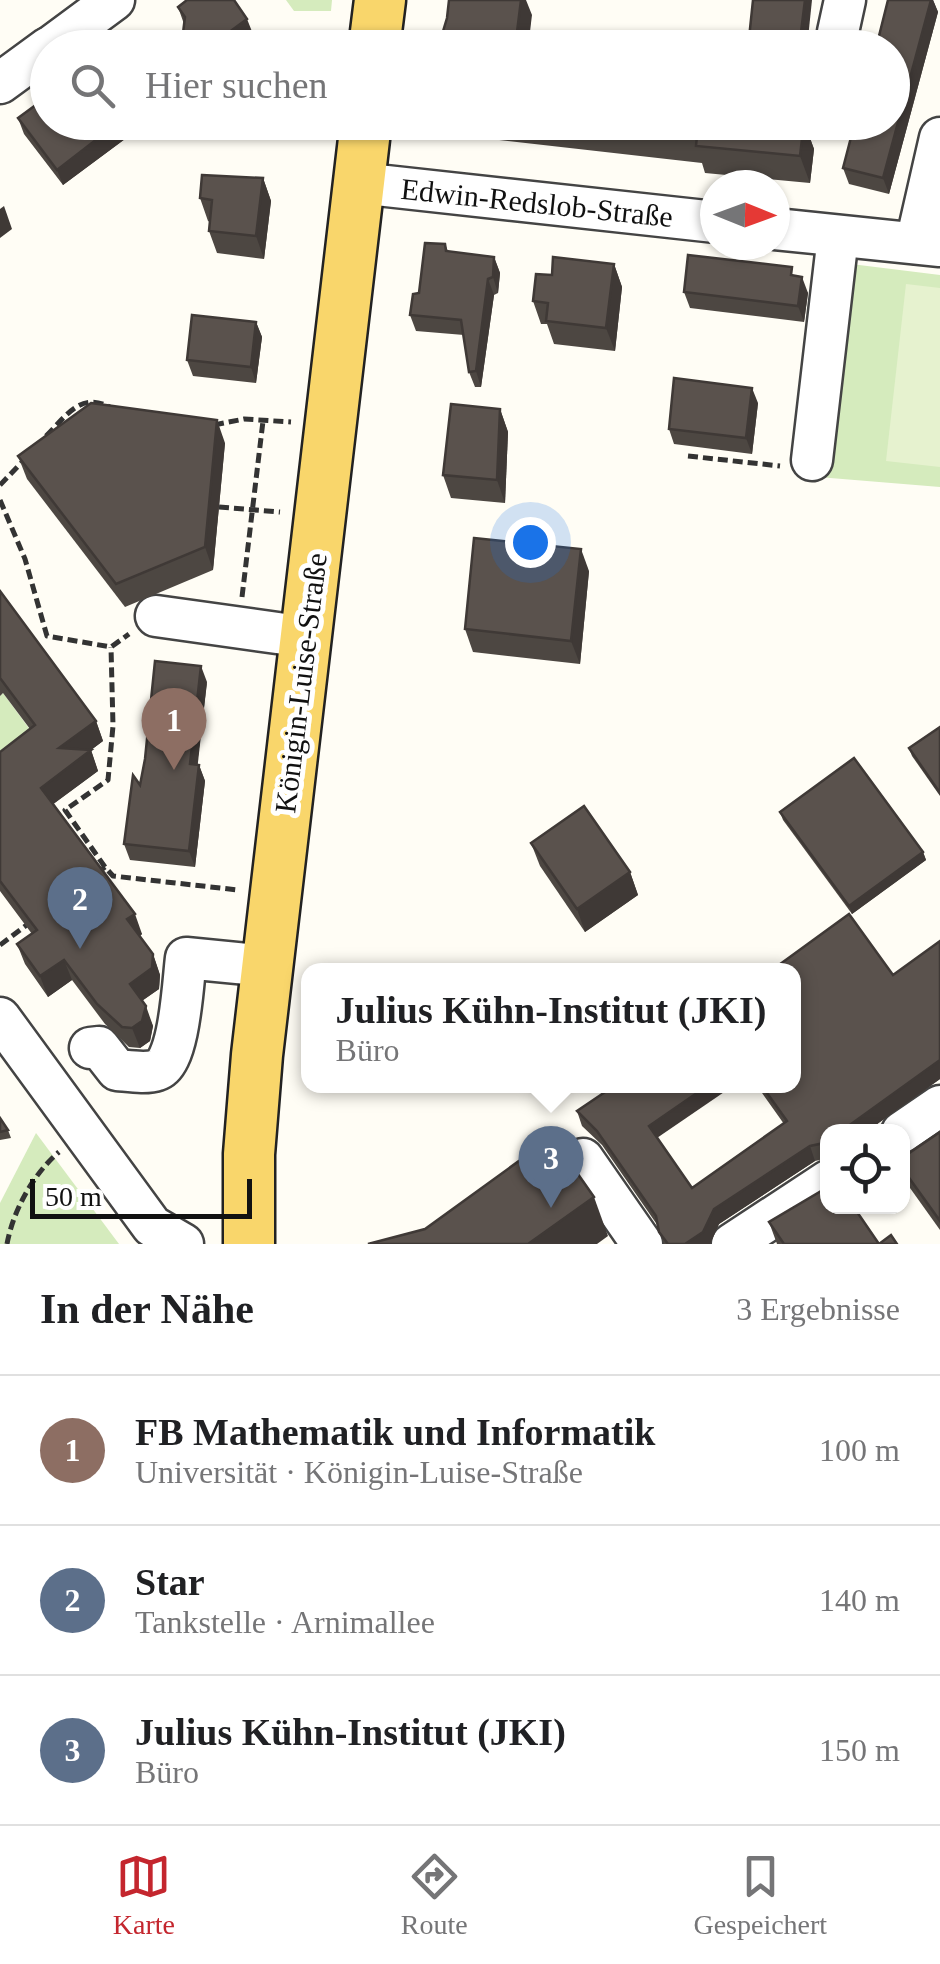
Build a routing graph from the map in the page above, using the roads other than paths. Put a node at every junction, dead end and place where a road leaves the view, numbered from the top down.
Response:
1 (114, 0) edge
2 (380, 0) edge
3 (73, 30) edge
4 (376, 30) edge
5 (30, 61) edge
6 (0, 83) edge
7 (940, 138) edge
8 (364, 140) edge
9 (359, 183) junction
10 (700, 220) edge
11 (790, 231) edge
12 (838, 236) junction
13 (928, 245) edge
14 (812, 460) road end
15 (156, 616) road end
16 (306, 637) junction
17 (268, 966) junction
18 (0, 1018) edge
19 (45, 1080) junction
20 (940, 1106) edge
21 (910, 1127) edge
22 (583, 1159) dead end
23 (820, 1186) edge
24 (182, 1244) edge
25 (249, 1244) edge
26 (642, 1244) edge
27 (732, 1244) edge

1 - 3 street
2 - 4 main road
5 - 6 street
7 - 13 street
8 - 9 main road, Königin-Luise-Straße
9 - 10 street, Edwin-Redslob-Straße
9 - 16 main road, Königin-Luise-Straße
11 - 12 street
12 - 13 street
12 - 14 street
15 - 16 street
16 - 17 main road, Königin-Luise-Straße
17 - 19 street
17 - 25 main road, Königin-Luise-Straße
18 - 19 street
19 - 24 street
20 - 21 street
22 - 26 street
23 - 27 street

